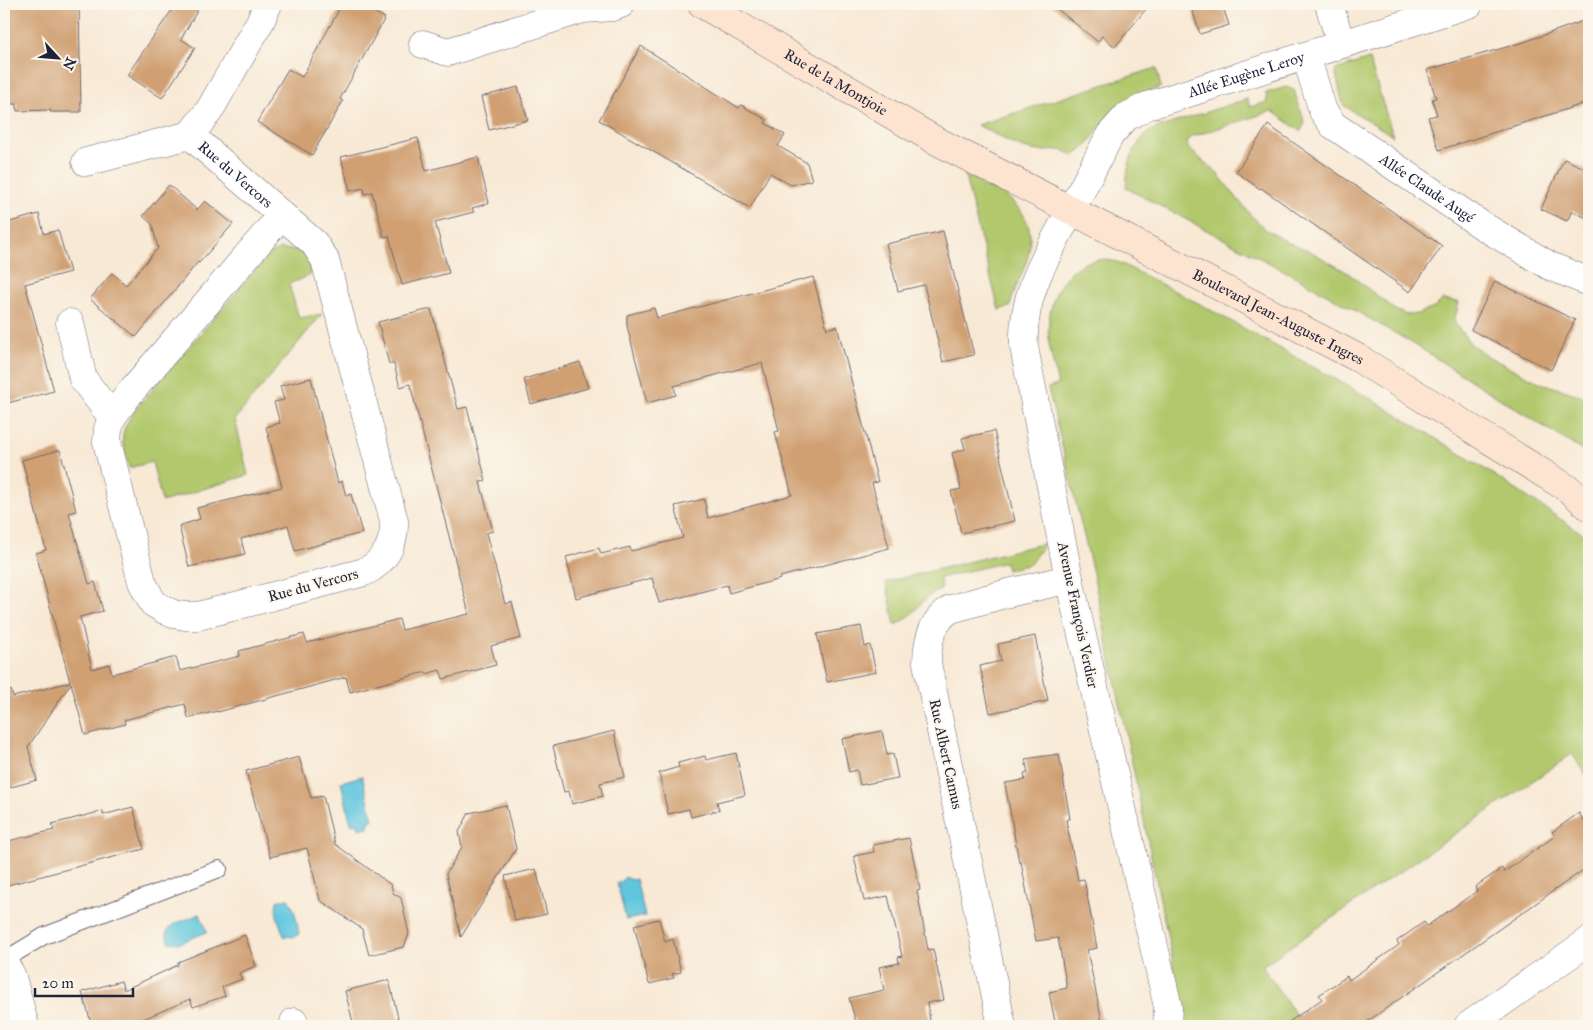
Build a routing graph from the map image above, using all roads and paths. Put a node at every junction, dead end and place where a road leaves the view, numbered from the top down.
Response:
1 (268, 4) edge
2 (621, 4) edge
3 (702, 4) edge
4 (1329, 4) edge
5 (1469, 4) edge
6 (423, 44) dead end
7 (1341, 44) junction
8 (1306, 56) junction
9 (190, 135) junction
10 (970, 157) joint
11 (86, 162) dead end
12 (1072, 209) junction
13 (281, 216) junction
14 (1589, 282) edge
15 (70, 323) dead end
16 (112, 417) junction
17 (1585, 501) edge
18 (1069, 579) junction
19 (219, 869) dead end
20 (1589, 941) edge
21 (4, 966) edge
22 (1471, 1025) edge
23 (24, 1026) edge
24 (1002, 1026) edge
25 (1167, 1026) edge

1 - 9 street
2 - 6 street
3 - 10 main road, Rue de la Montjoie
4 - 7 street
5 - 7 street, Allée Eugène Leroy
7 - 8 street, Allée Eugène Leroy
8 - 12 street, Allée Eugène Leroy
8 - 14 street, Allée Claude Augé
9 - 11 street
9 - 13 street, Rue du Vercors
10 - 12 main road, Boulevard Jean-Auguste Ingres
12 - 17 main road, Boulevard Jean-Auguste Ingres
12 - 18 street, Avenue François Verdier
13 - 16 street, Rue du Vercors
13 - 16 street, Rue du Vercors
15 - 16 street
18 - 24 street, Rue Albert Camus
18 - 25 street, Avenue François Verdier
19 - 21 lane
20 - 22 street
21 - 23 street

